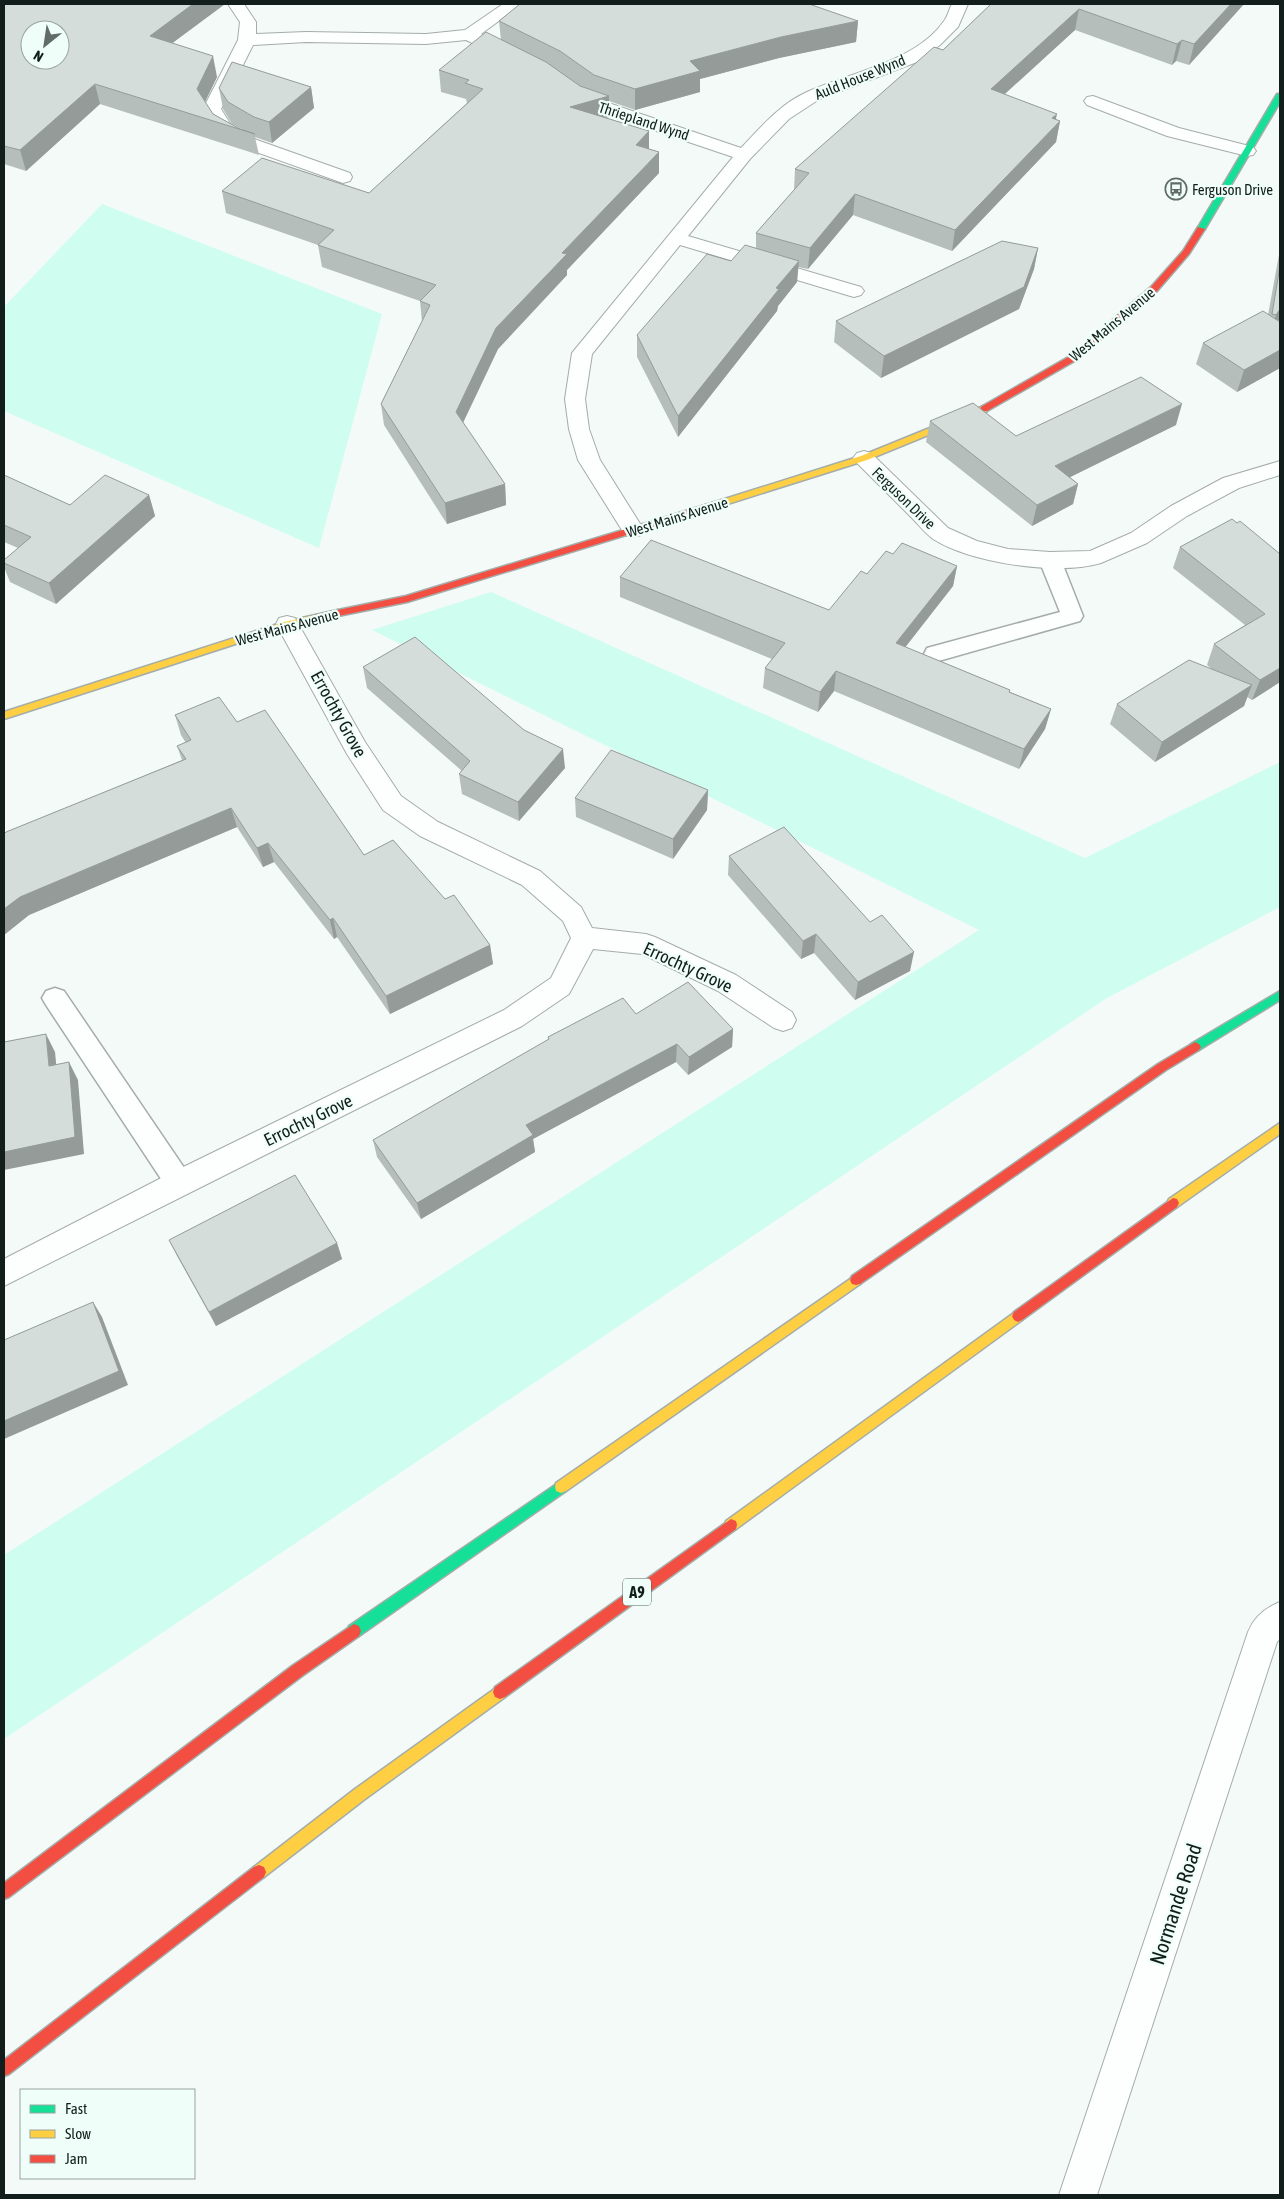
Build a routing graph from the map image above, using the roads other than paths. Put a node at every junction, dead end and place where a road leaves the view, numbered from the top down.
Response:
1 (236, 4) edge
2 (514, 4) edge
3 (960, 4) edge
4 (469, 35) junction
5 (247, 40) junction
6 (521, 62) edge
7 (561, 83) edge
8 (1280, 96) edge
9 (1093, 101) dead end
10 (1247, 151) junction
11 (744, 155) junction
12 (343, 177) dead end
13 (676, 238) junction
14 (854, 291) dead end
15 (864, 458) junction
16 (1280, 468) edge
17 (633, 530) junction
18 (1050, 560) junction
19 (287, 624) junction
20 (935, 654) dead end
21 (4, 701) edge
22 (7, 715) edge
23 (584, 938) junction
24 (1280, 995) edge
25 (55, 998) dead end
26 (783, 1020) dead end
27 (1280, 1128) edge
28 (178, 1183) junction
29 (4, 1273) edge
30 (1280, 1618) edge
31 (4, 1892) edge
32 (4, 2069) edge
33 (1078, 2195) edge

1 - 5 street
2 - 4 street
3 - 11 street, Auld House Wynd
4 - 5 street
4 - 6 street
5 - 12 street
7 - 11 street, Thriepland Wynd
8 - 10 main road, West Mains Avenue
9 - 10 street
10 - 15 main road, West Mains Avenue
11 - 13 street, Auld House Wynd
13 - 14 street
13 - 17 street, Auld House Wynd
15 - 17 main road, West Mains Avenue
15 - 18 street, Ferguson Drive
16 - 18 street, Ferguson Drive
17 - 19 main road, West Mains Avenue
18 - 20 lane
19 - 22 main road, West Mains Avenue
19 - 23 street, Errochty Grove
21 - 22 main road
23 - 26 street, Errochty Grove
23 - 28 street, Errochty Grove
24 - 31 main road
25 - 28 lane
27 - 32 main road, A9
28 - 29 street, Errochty Grove
30 - 33 street, Normande Road

